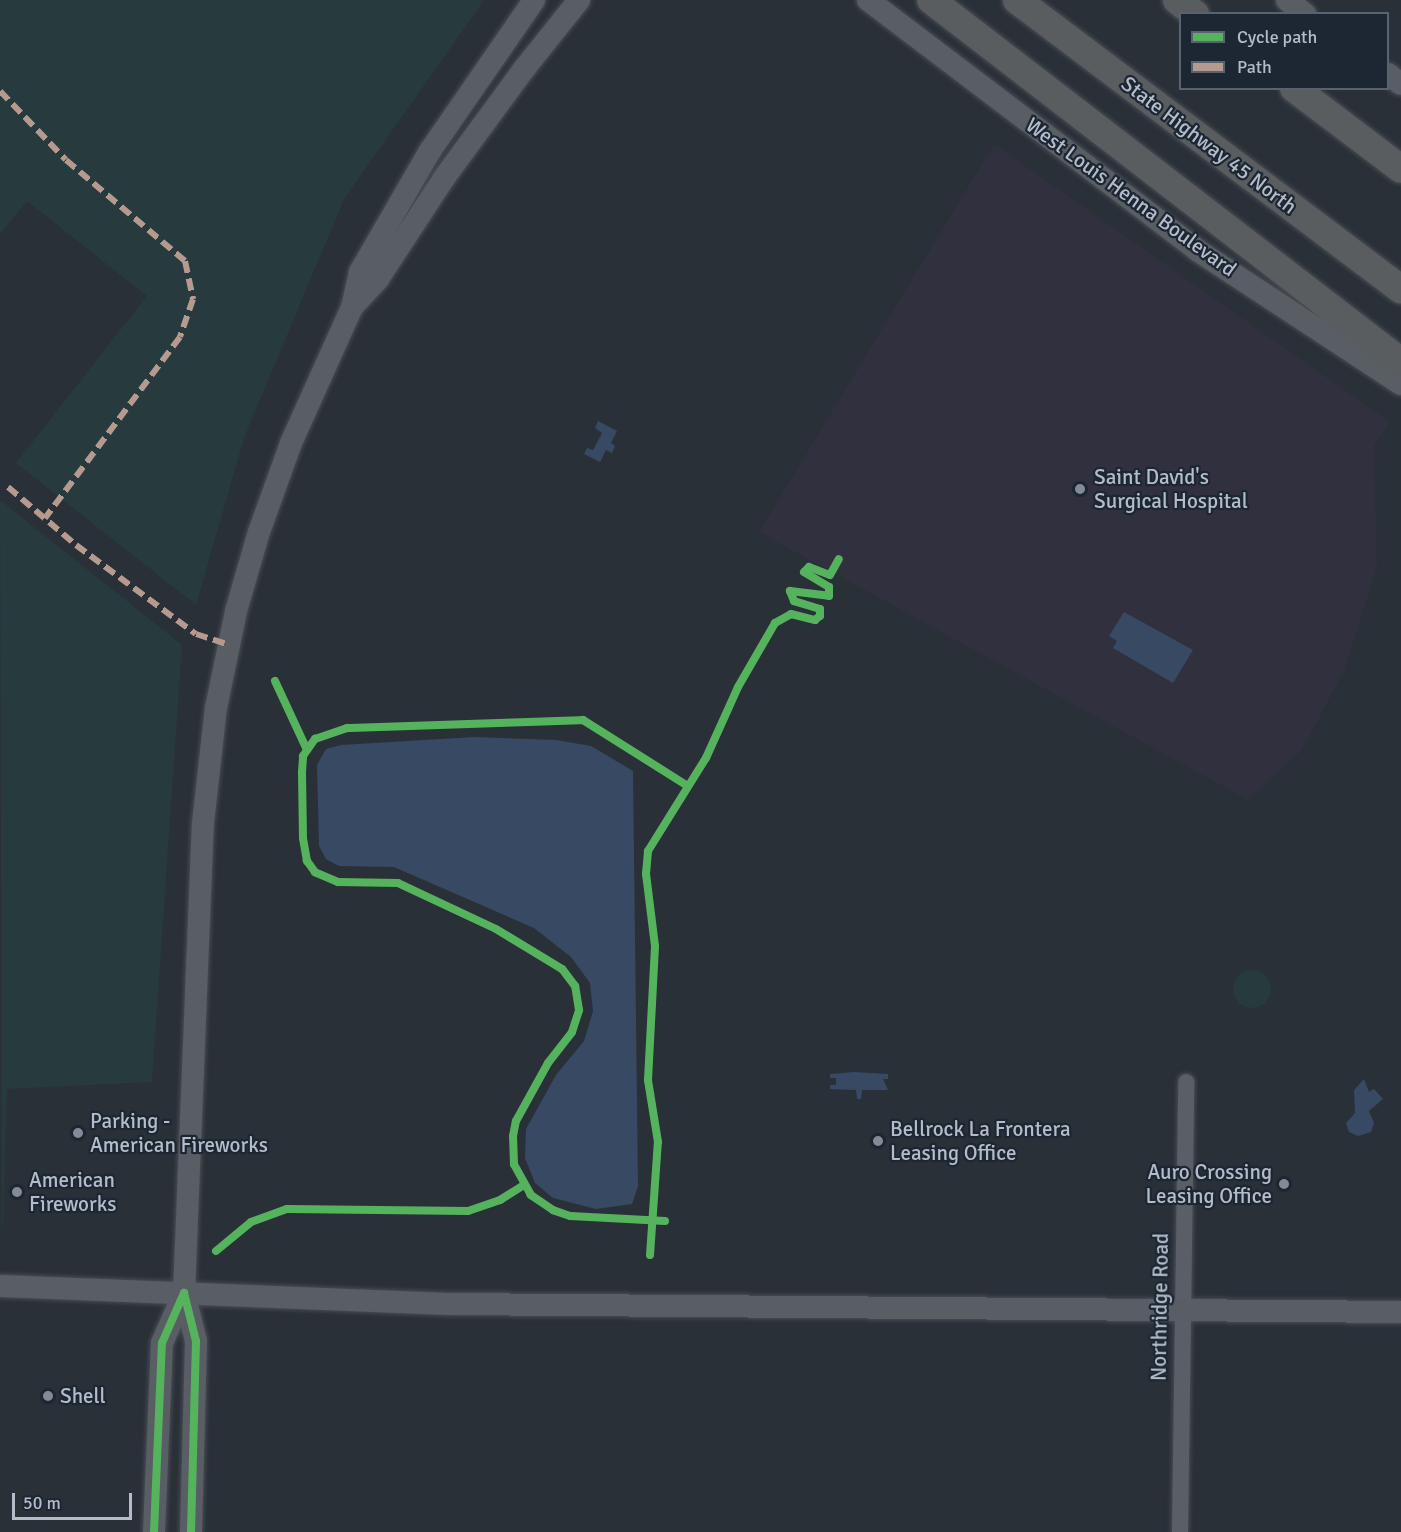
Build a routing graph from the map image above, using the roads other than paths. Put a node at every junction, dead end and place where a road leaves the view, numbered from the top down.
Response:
1 (534, 0) edge
2 (579, 0) edge
3 (868, 0) edge
4 (1017, 0) edge
5 (1177, 0) edge
6 (1287, 0) edge
7 (933, 2) edge
8 (1192, 12) edge
9 (1302, 12) edge
10 (1389, 75) edge
11 (1401, 84) edge
12 (1297, 90) edge
13 (1401, 169) edge
14 (1401, 289) edge
15 (352, 307) junction
16 (1401, 362) edge
17 (1401, 384) edge
18 (1186, 1082) dead end
19 (0, 1286) edge
20 (184, 1293) junction
21 (1181, 1311) junction
22 (1401, 1312) edge
23 (154, 1532) edge
24 (191, 1532) edge
25 (1180, 1532) edge

1 - 15 main road
2 - 15 main road
3 - 17 main road, West Louis Henna Boulevard
4 - 14 highway, State Highway 45 North
5 - 8 highway
6 - 9 main road
7 - 16 highway
10 - 11 main road
12 - 13 highway
15 - 20 main road
18 - 21 street, Northridge Road
19 - 20 main road
20 - 21 main road
20 - 23 main road
20 - 24 main road
21 - 22 main road
21 - 25 street, Northridge Road

